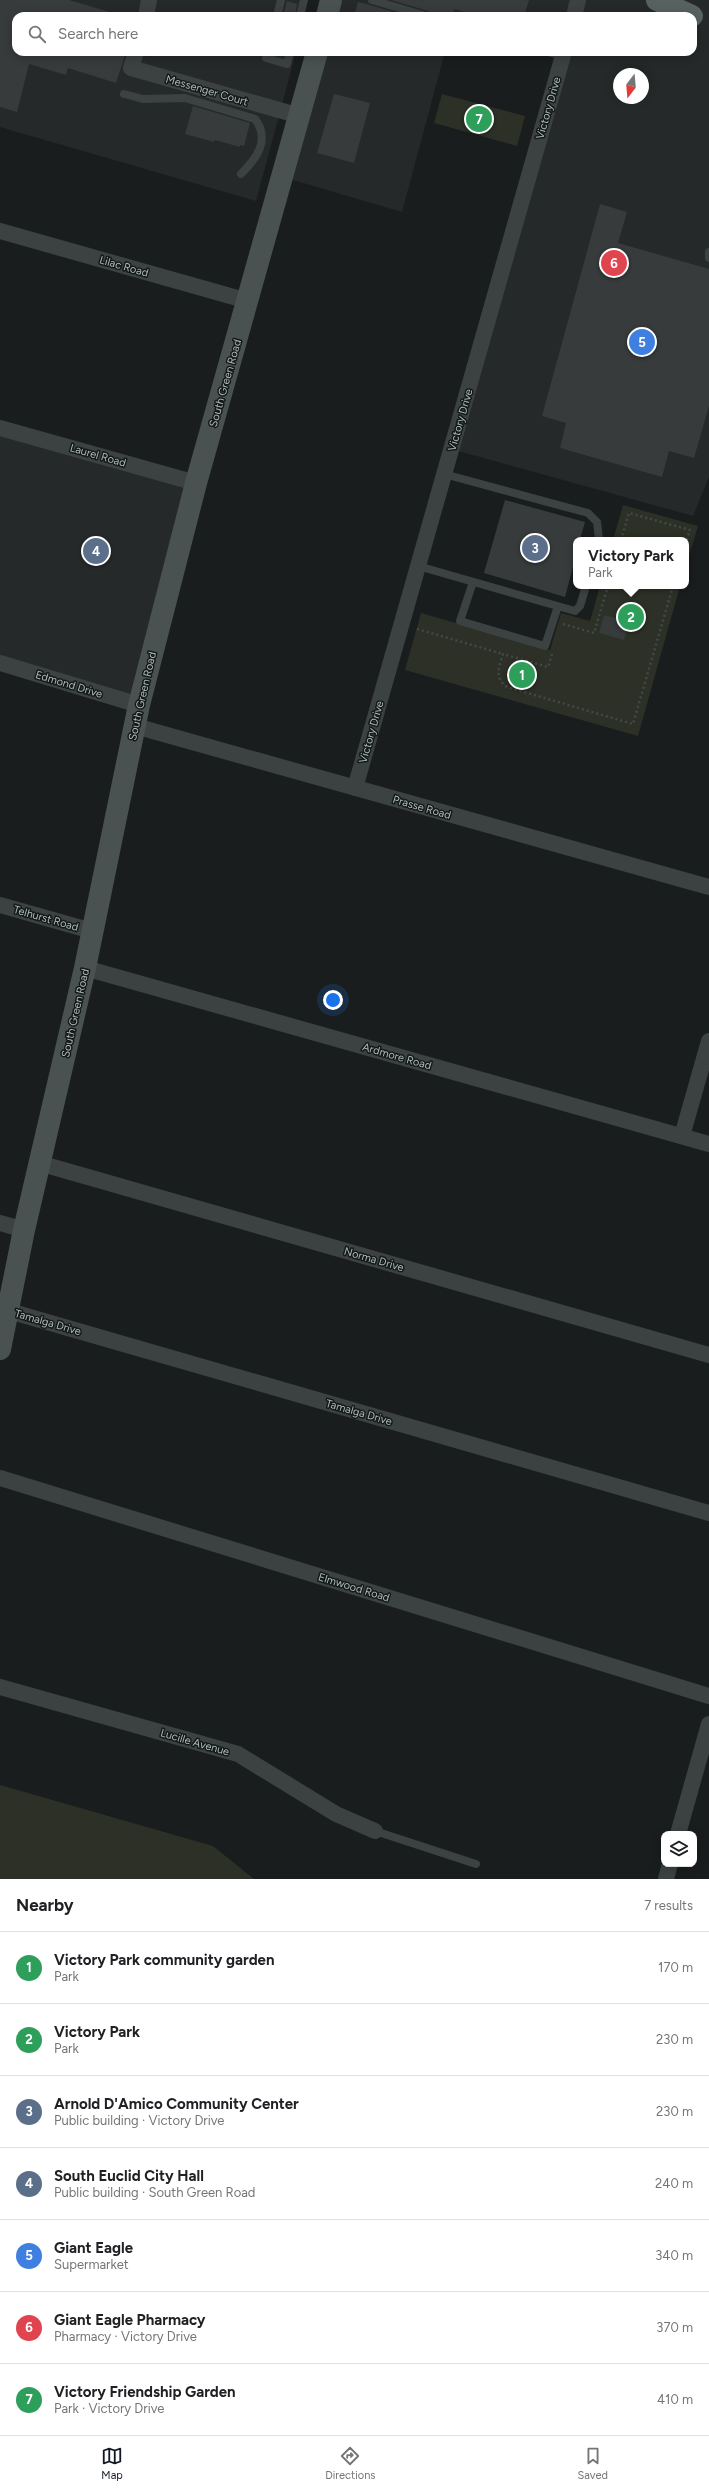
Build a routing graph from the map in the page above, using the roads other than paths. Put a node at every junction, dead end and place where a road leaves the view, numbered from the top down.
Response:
1 (149, 0) edge
2 (281, 0) edge
3 (304, 0) edge
4 (332, 0) edge
5 (372, 0) edge
6 (578, 0) edge
7 (657, 0) edge
8 (147, 12) edge
9 (278, 12) edge
10 (301, 12) edge
11 (328, 12) edge
12 (412, 12) edge
13 (575, 12) edge
14 (684, 12) edge
15 (697, 18) edge
16 (709, 24) edge
17 (135, 56) edge
18 (266, 56) edge
19 (289, 56) edge
20 (316, 56) edge
21 (557, 56) edge
22 (124, 94) dead end
23 (300, 116) junction
24 (241, 174) dead end
25 (0, 231) edge
26 (709, 252) edge
27 (709, 258) edge
28 (248, 301) junction
29 (0, 428) edge
30 (444, 474) junction
31 (196, 483) junction
32 (599, 537) edge
33 (418, 566) junction
34 (473, 582) junction
35 (585, 589) edge
36 (558, 606) junction
37 (0, 664) edge
38 (139, 705) junction
39 (135, 726) junction
40 (356, 788) junction
41 (709, 887) edge
42 (0, 905) edge
43 (92, 931) junction
44 (85, 968) junction
45 (709, 1041) edge
46 (682, 1136) junction
47 (709, 1144) edge
48 (39, 1163) junction
49 (0, 1223) edge
50 (24, 1230) junction
51 (9, 1311) junction
52 (0, 1349) edge
53 (709, 1354) edge
54 (0, 1478) edge
55 (709, 1513) edge
56 (0, 1687) edge
57 (709, 1696) edge
58 (709, 1724) edge
59 (679, 1831) edge
60 (375, 1832) joint
61 (476, 1864) dead end
62 (669, 1867) edge
63 (666, 1879) edge

1 - 8 street
2 - 9 lane
3 - 10 lane
4 - 11 main road
5 - 12 lane
6 - 13 street
7 - 14 main road
15 - 16 main road
17 - 23 street, Messenger Court
18 - 19 lane
20 - 23 main road, South Green Road
21 - 30 street, Victory Drive
22 - 24 lane
23 - 28 main road, South Green Road
25 - 28 street, Lilac Road
26 - 27 lane
28 - 31 main road, South Green Road
29 - 31 street, Laurel Road
30 - 32 lane
30 - 33 street, Victory Drive
31 - 38 main road, South Green Road
33 - 34 lane
33 - 40 street, Victory Drive
34 - 36 lane
34 - 36 lane
35 - 36 lane
37 - 38 street, Edmond Drive
38 - 39 main road, South Green Road
39 - 40 street, Prasse Road
39 - 43 main road, South Green Road
40 - 41 street, Prasse Road
42 - 43 street, Telhurst Road
43 - 44 main road, South Green Road
44 - 46 street, Ardmore Road
44 - 48 main road, South Green Road
45 - 46 street
46 - 47 street, Ardmore Road
48 - 50 main road, South Green Road
48 - 53 street, Norma Drive
49 - 50 street
50 - 51 main road, South Green Road
51 - 52 main road, South Green Road
51 - 55 street, Tamalga Drive
54 - 57 street, Elmwood Road
56 - 60 street, Lucille Avenue
58 - 59 street
60 - 61 lane
62 - 63 street

